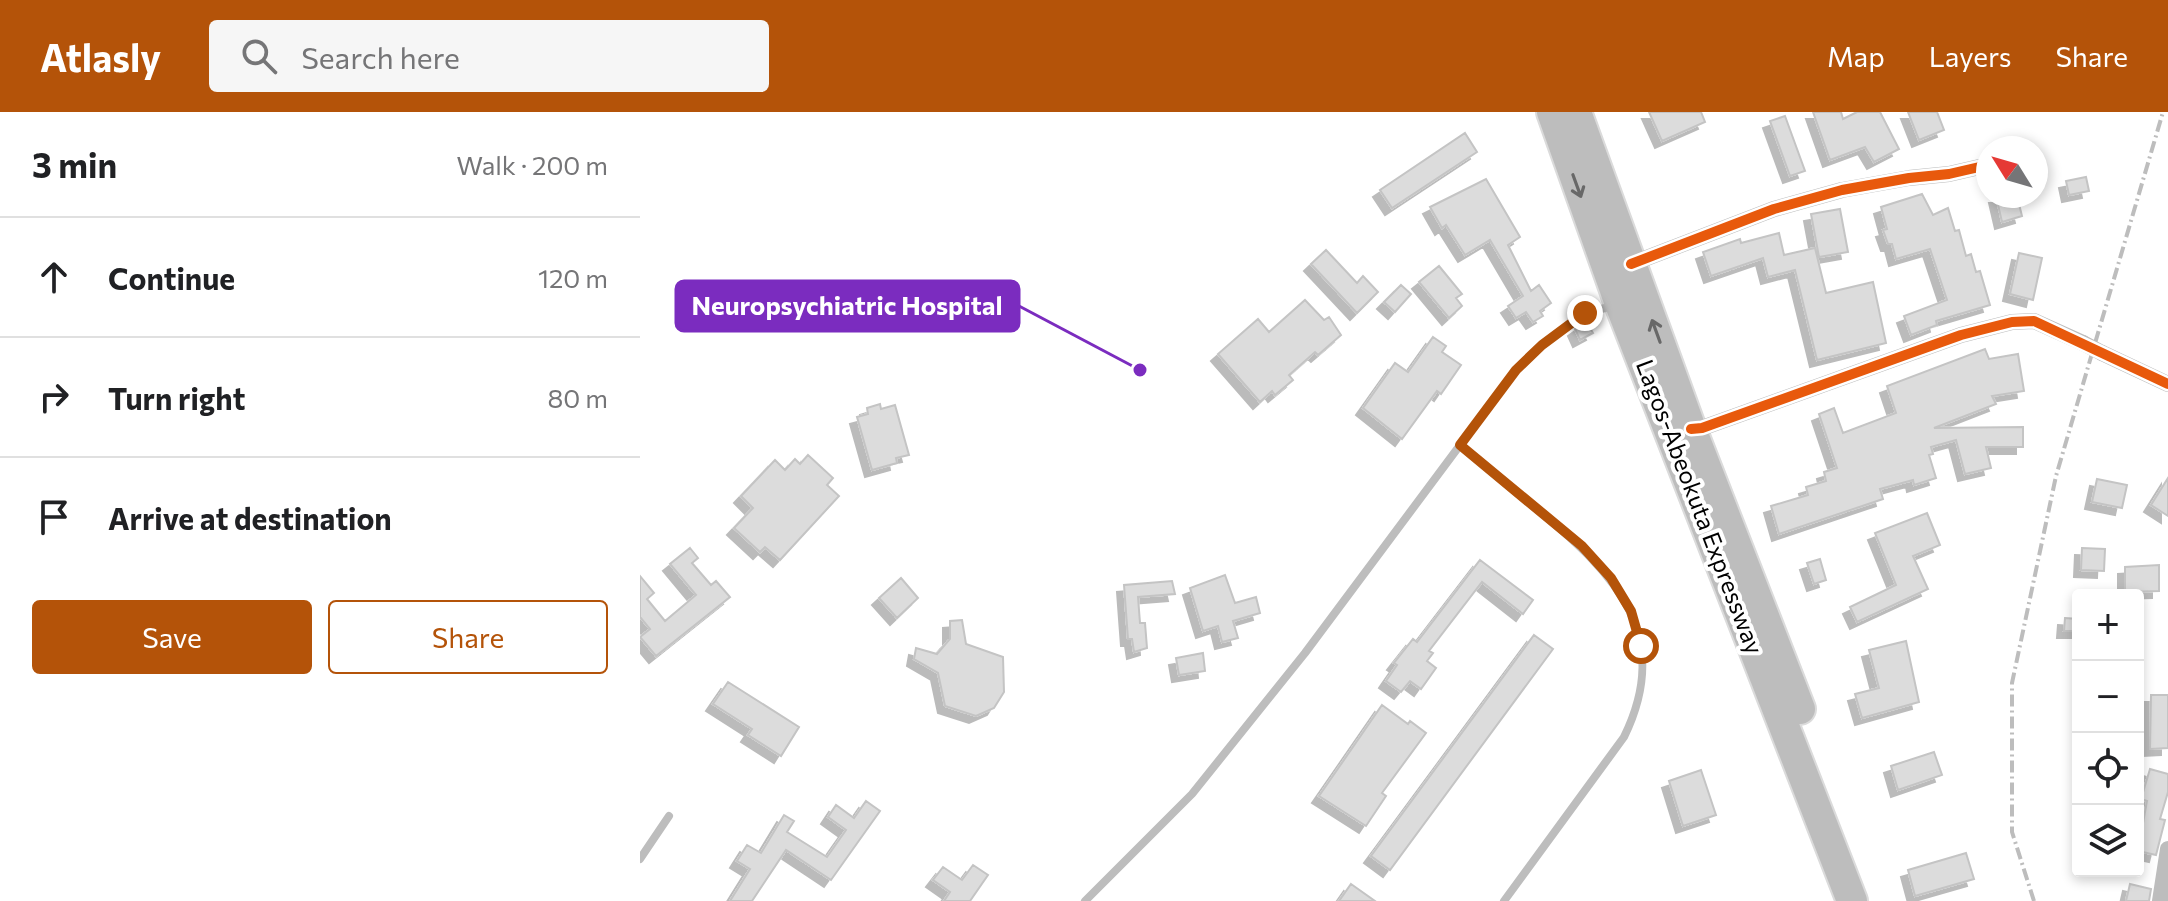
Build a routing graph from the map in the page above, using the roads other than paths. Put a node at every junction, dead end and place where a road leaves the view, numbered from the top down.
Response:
1 (1552, 112) edge
2 (1576, 112) edge
3 (1976, 168) edge
4 (1631, 264) junction
5 (1620, 304) junction
6 (2168, 384) edge
7 (1691, 429) junction
8 (1460, 445) junction
9 (669, 816) dead end
10 (2168, 849) edge
11 (640, 859) edge
12 (1085, 901) edge
13 (1504, 901) edge
14 (1852, 901) edge
15 (1874, 901) edge
16 (2160, 901) edge

1 -> 5 highway, Lagos-Abeokuta Expressway
2 - 4 highway, Lagos-Abeokuta Expressway
3 - 4 street
7 -> 4 highway, Lagos-Abeokuta Expressway
5 - 8 lane
5 - 14 highway, Lagos-Abeokuta Expressway
6 - 7 street, bridge
7 - 15 highway, Lagos-Abeokuta Expressway
8 - 12 lane
8 - 13 lane
9 - 11 lane
10 - 16 street

